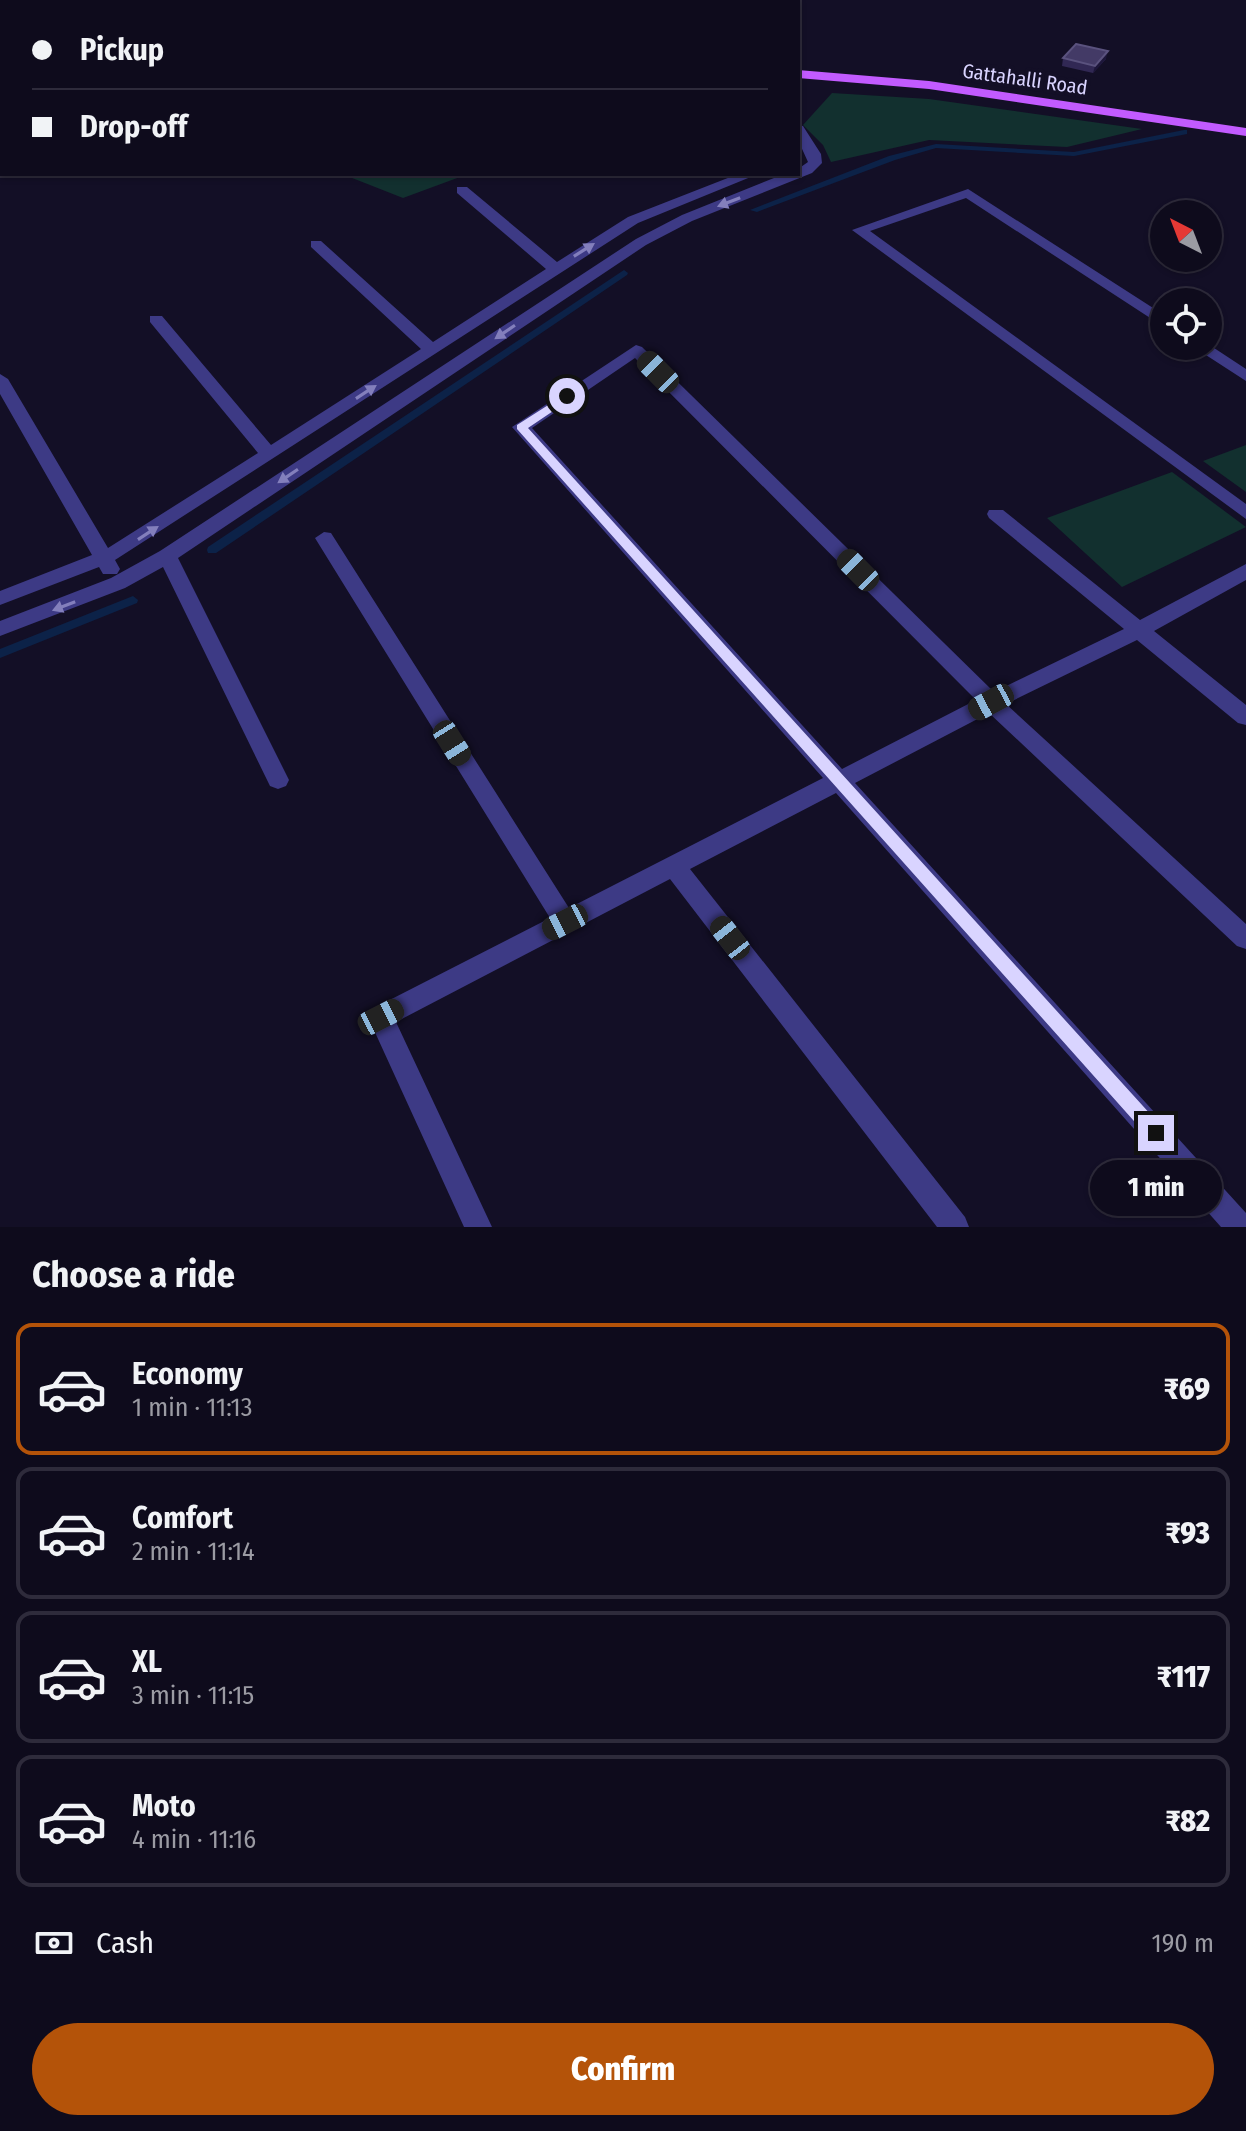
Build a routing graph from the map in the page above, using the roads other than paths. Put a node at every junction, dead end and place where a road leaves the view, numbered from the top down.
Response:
1 (800, 74) edge
2 (800, 132) edge
3 (1246, 132) edge
4 (800, 173) edge
5 (746, 176) edge
6 (792, 176) edge
7 (462, 190) dead end
8 (316, 244) dead end
9 (555, 269) junction
10 (1150, 313) edge
11 (156, 319) dead end
12 (432, 350) junction
13 (1221, 360) edge
14 (1246, 376) edge
15 (0, 379) edge
16 (269, 455) junction
17 (1246, 513) edge
18 (996, 514) dead end
19 (324, 538) dead end
20 (167, 556) junction
21 (105, 559) junction
22 (1246, 571) edge
23 (118, 583) junction
24 (0, 598) edge
25 (0, 629) edge
26 (1139, 630) junction
27 (991, 702) junction
28 (1246, 717) edge
29 (278, 780) dead end
30 (840, 781) junction
31 (674, 866) junction
32 (565, 922) junction
33 (1246, 939) edge
34 (478, 1227) edge
35 (955, 1227) edge
36 (1240, 1227) edge

1 - 3 main road, Gattahalli Road
2 -> 4 street
9 -> 5 street
6 -> 20 street
7 - 9 street
8 - 12 street
9 - 12 street
10 - 17 street
11 - 16 street
16 -> 12 street
13 - 14 street
15 - 21 street
21 -> 16 street
18 - 26 street
19 - 32 street
20 - 23 street
20 - 29 street
21 - 23 street
21 - 24 street
22 - 26 street
23 -> 25 street
26 - 27 street
26 - 28 street
27 - 30 street
27 - 30 street
27 - 33 street
30 - 31 street
30 - 36 street
31 - 32 street
31 - 35 street
32 - 34 street

